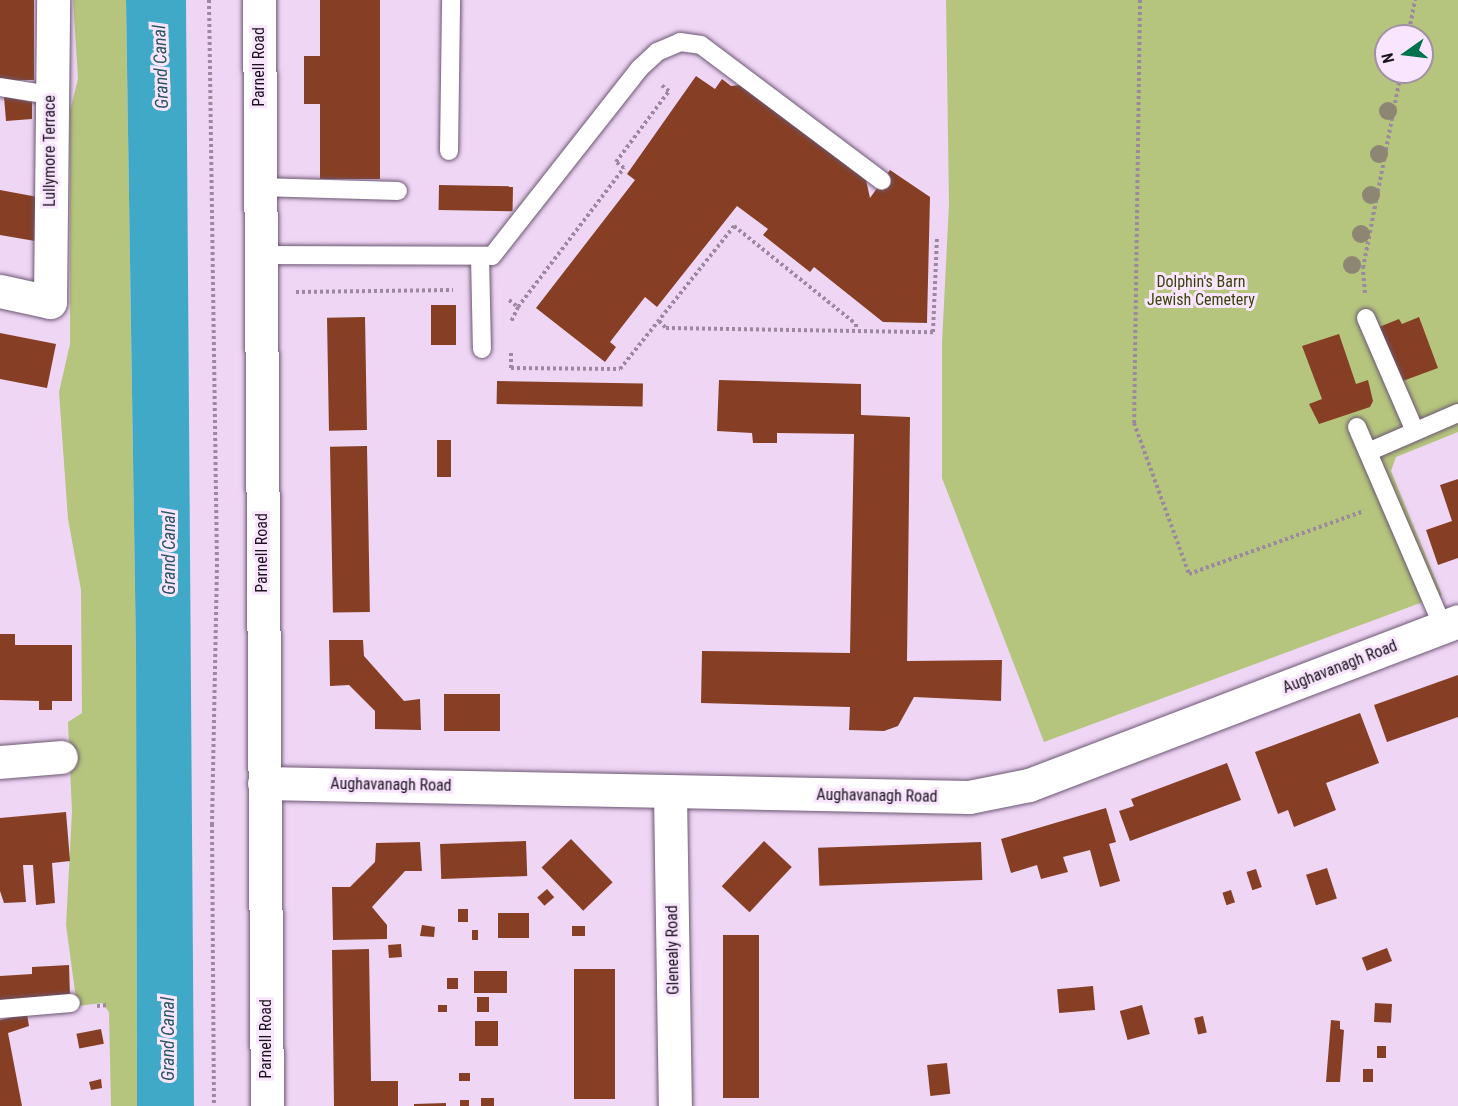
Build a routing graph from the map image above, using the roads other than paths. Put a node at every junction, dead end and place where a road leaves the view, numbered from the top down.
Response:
1 (53, 0) edge
2 (259, 0) edge
3 (451, 0) edge
4 (0, 87) edge
5 (51, 95) junction
6 (449, 151) dead end
7 (882, 181) dead end
8 (259, 187) junction
9 (398, 191) dead end
10 (260, 255) junction
11 (480, 256) junction
12 (0, 291) edge
13 (1366, 318) road end
14 (482, 349) dead end
15 (1458, 413) edge
16 (1357, 427) dead end
17 (1415, 431) junction
18 (1368, 452) junction
19 (1450, 624) edge
20 (61, 757) dead end
21 (0, 762) edge
22 (264, 783) junction
23 (670, 794) junction
24 (71, 1003) dead end
25 (0, 1009) edge
26 (267, 1106) edge
27 (675, 1106) edge

1 - 5 street, Lullymore Terrace
2 - 8 street, Parnell Road
3 - 6 lane
4 - 5 lane
5 - 12 street, Lullymore Terrace
7 - 11 lane
8 - 9 lane
8 - 10 street, Parnell Road
10 - 11 lane
10 - 22 street, Parnell Road
11 - 14 lane
13 - 17 lane
15 - 17 lane
16 - 18 lane
17 - 18 lane
18 - 19 lane
19 - 23 street, Aughavanagh Road
20 - 21 street
22 - 23 street, Aughavanagh Road
22 - 26 street, Parnell Road
23 - 27 street, Glenealy Road
24 - 25 lane

